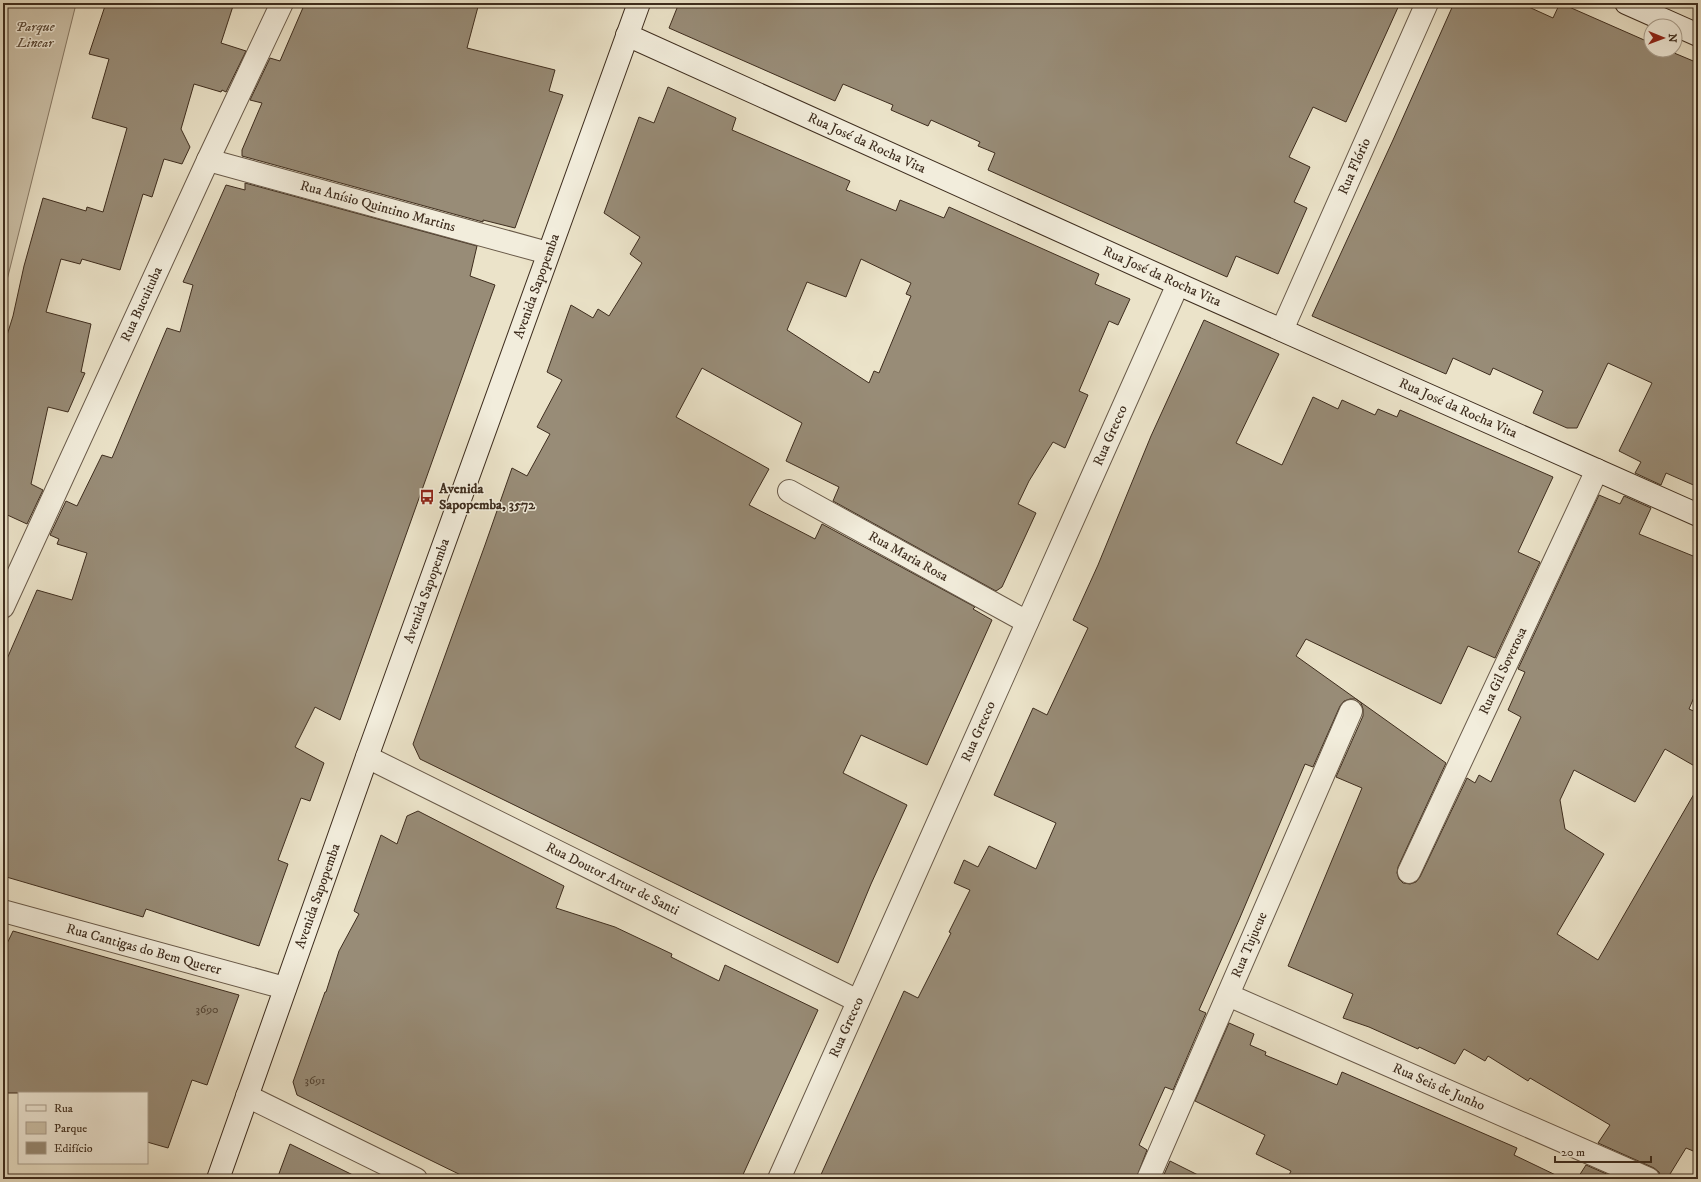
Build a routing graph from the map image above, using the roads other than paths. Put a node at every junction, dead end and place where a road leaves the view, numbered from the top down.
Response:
1 (282, 3) edge
2 (639, 3) edge
3 (1427, 3) edge
4 (1626, 3) edge
5 (1698, 35) edge
6 (627, 36) junction
7 (208, 160) junction
8 (548, 253) junction
9 (1178, 284) junction
10 (1282, 330) junction
11 (1596, 470) junction
12 (789, 491) dead end
13 (1698, 515) edge
14 (3, 607) edge
15 (1027, 622) junction
16 (1351, 711) dead end
17 (367, 757) junction
18 (1409, 872) dead end
19 (3, 911) edge
20 (285, 988) junction
21 (1228, 995) junction
22 (858, 1001) junction
23 (247, 1096) junction
24 (218, 1179) edge
25 (416, 1179) edge
26 (779, 1179) edge
27 (1148, 1179) edge
28 (1649, 1179) edge

1 - 7 street, Rua Bucuituba
2 - 6 street, Avenida Sapopemba
3 - 10 street, Rua Flório
4 - 5 street
6 - 8 street, Avenida Sapopemba
6 - 9 street, Rua José da Rocha Vita
7 - 8 street, Rua Anísio Quintino Martins
7 - 14 street, Rua Bucuituba
8 - 17 street, Avenida Sapopemba
9 - 10 street, Rua José da Rocha Vita
9 - 15 street, Rua Grecco
10 - 11 street, Rua José da Rocha Vita
11 - 13 street, Rua José da Rocha Vita
11 - 18 street, Rua Gil Soverosa
12 - 15 street, Rua Maria Rosa
15 - 22 street, Rua Grecco
16 - 21 street, Rua Tujucue
17 - 20 street, Avenida Sapopemba
17 - 22 street, Rua Doutor Artur de Santi
19 - 20 street, Rua Cantigas do Bem Querer
20 - 23 street, Avenida Sapopemba
21 - 27 street, Rua Tujucue
21 - 28 street, Rua Seis de Junho
22 - 26 street, Rua Grecco
23 - 24 street, Avenida Sapopemba
23 - 25 street

